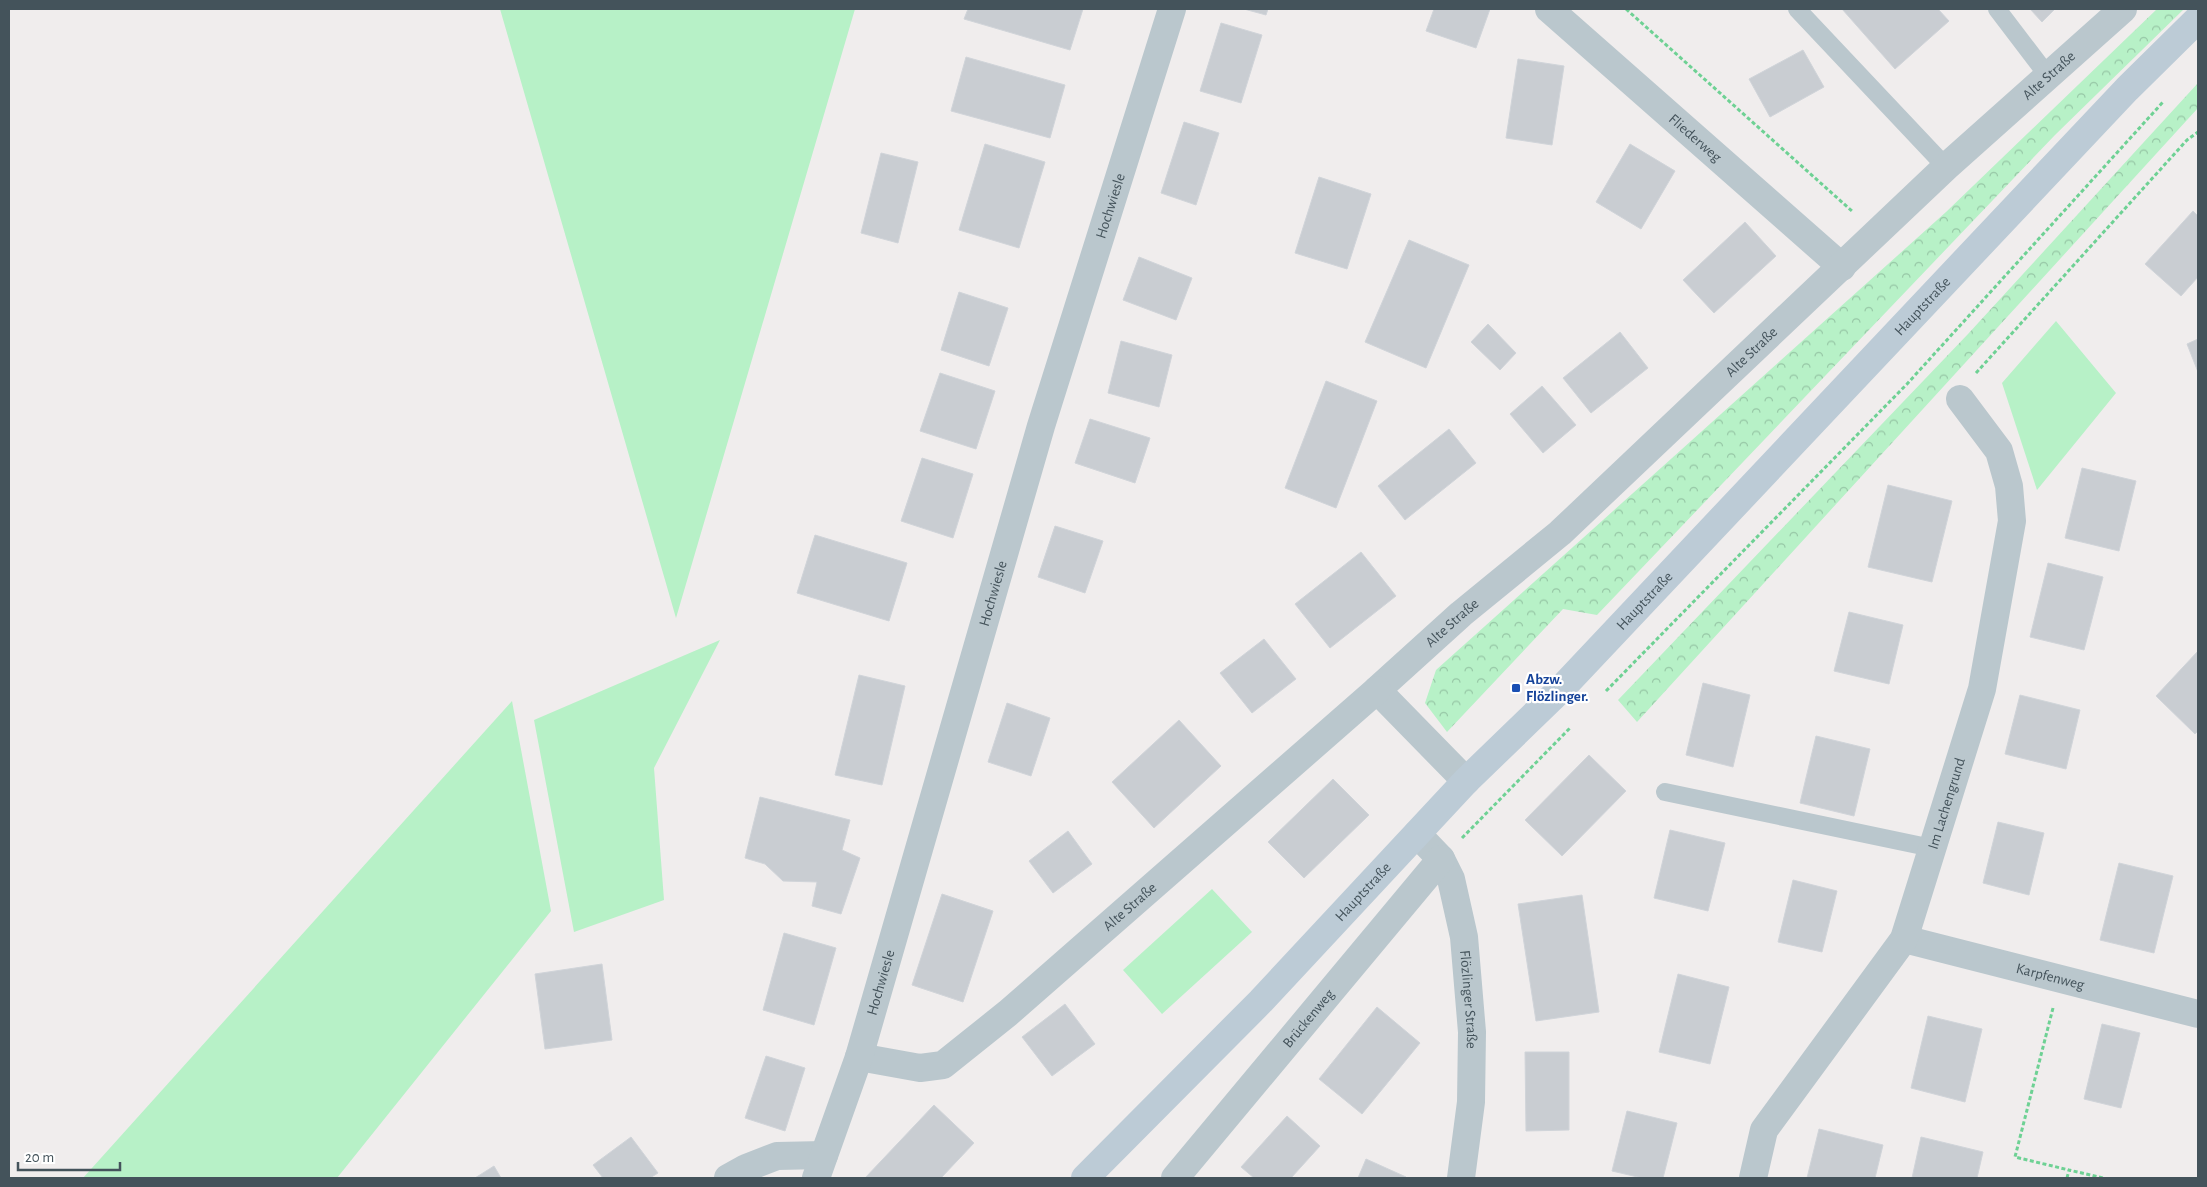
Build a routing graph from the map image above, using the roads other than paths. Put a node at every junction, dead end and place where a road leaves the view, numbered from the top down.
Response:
1 (1172, 9) edge
2 (1549, 9) edge
3 (1797, 9) edge
4 (1997, 9) edge
5 (2123, 9) edge
6 (2198, 19) edge
7 (2048, 76) junction
8 (1946, 167) junction
9 (1842, 267) junction
10 (1960, 399) road end
11 (1377, 690) junction
12 (1466, 781) junction
13 (1665, 792) dead end
14 (1417, 834) junction
15 (1932, 848) junction
16 (1441, 859) junction
17 (1904, 938) junction
18 (2198, 1014) edge
19 (859, 1057) junction
20 (820, 1167) edge
21 (728, 1178) edge
22 (1085, 1178) edge
23 (1175, 1178) edge
24 (1461, 1178) edge
25 (1753, 1178) edge

1 - 19 street, Hochwiesle
2 - 9 street, Fliederweg
3 - 8 lane
4 - 7 lane
5 - 7 street, Alte Straße
6 - 12 street, Hauptstraße
7 - 8 street, Alte Straße
8 - 9 street, Alte Straße
9 - 11 street, Alte Straße
10 - 15 street, Im Lachengrund
11 - 12 street
11 - 19 street, Alte Straße
12 - 14 street, Hauptstraße
13 - 15 lane
14 - 16 street, Flözlinger Straße
14 - 22 street, Hauptstraße
15 - 17 street, Im Lachengrund
16 - 23 street, Brückenweg
16 - 24 street, Flözlinger Straße
17 - 18 street, Karpfenweg
17 - 25 street, Im Lachengrund
19 - 20 street, Hochwiesle
20 - 21 street

